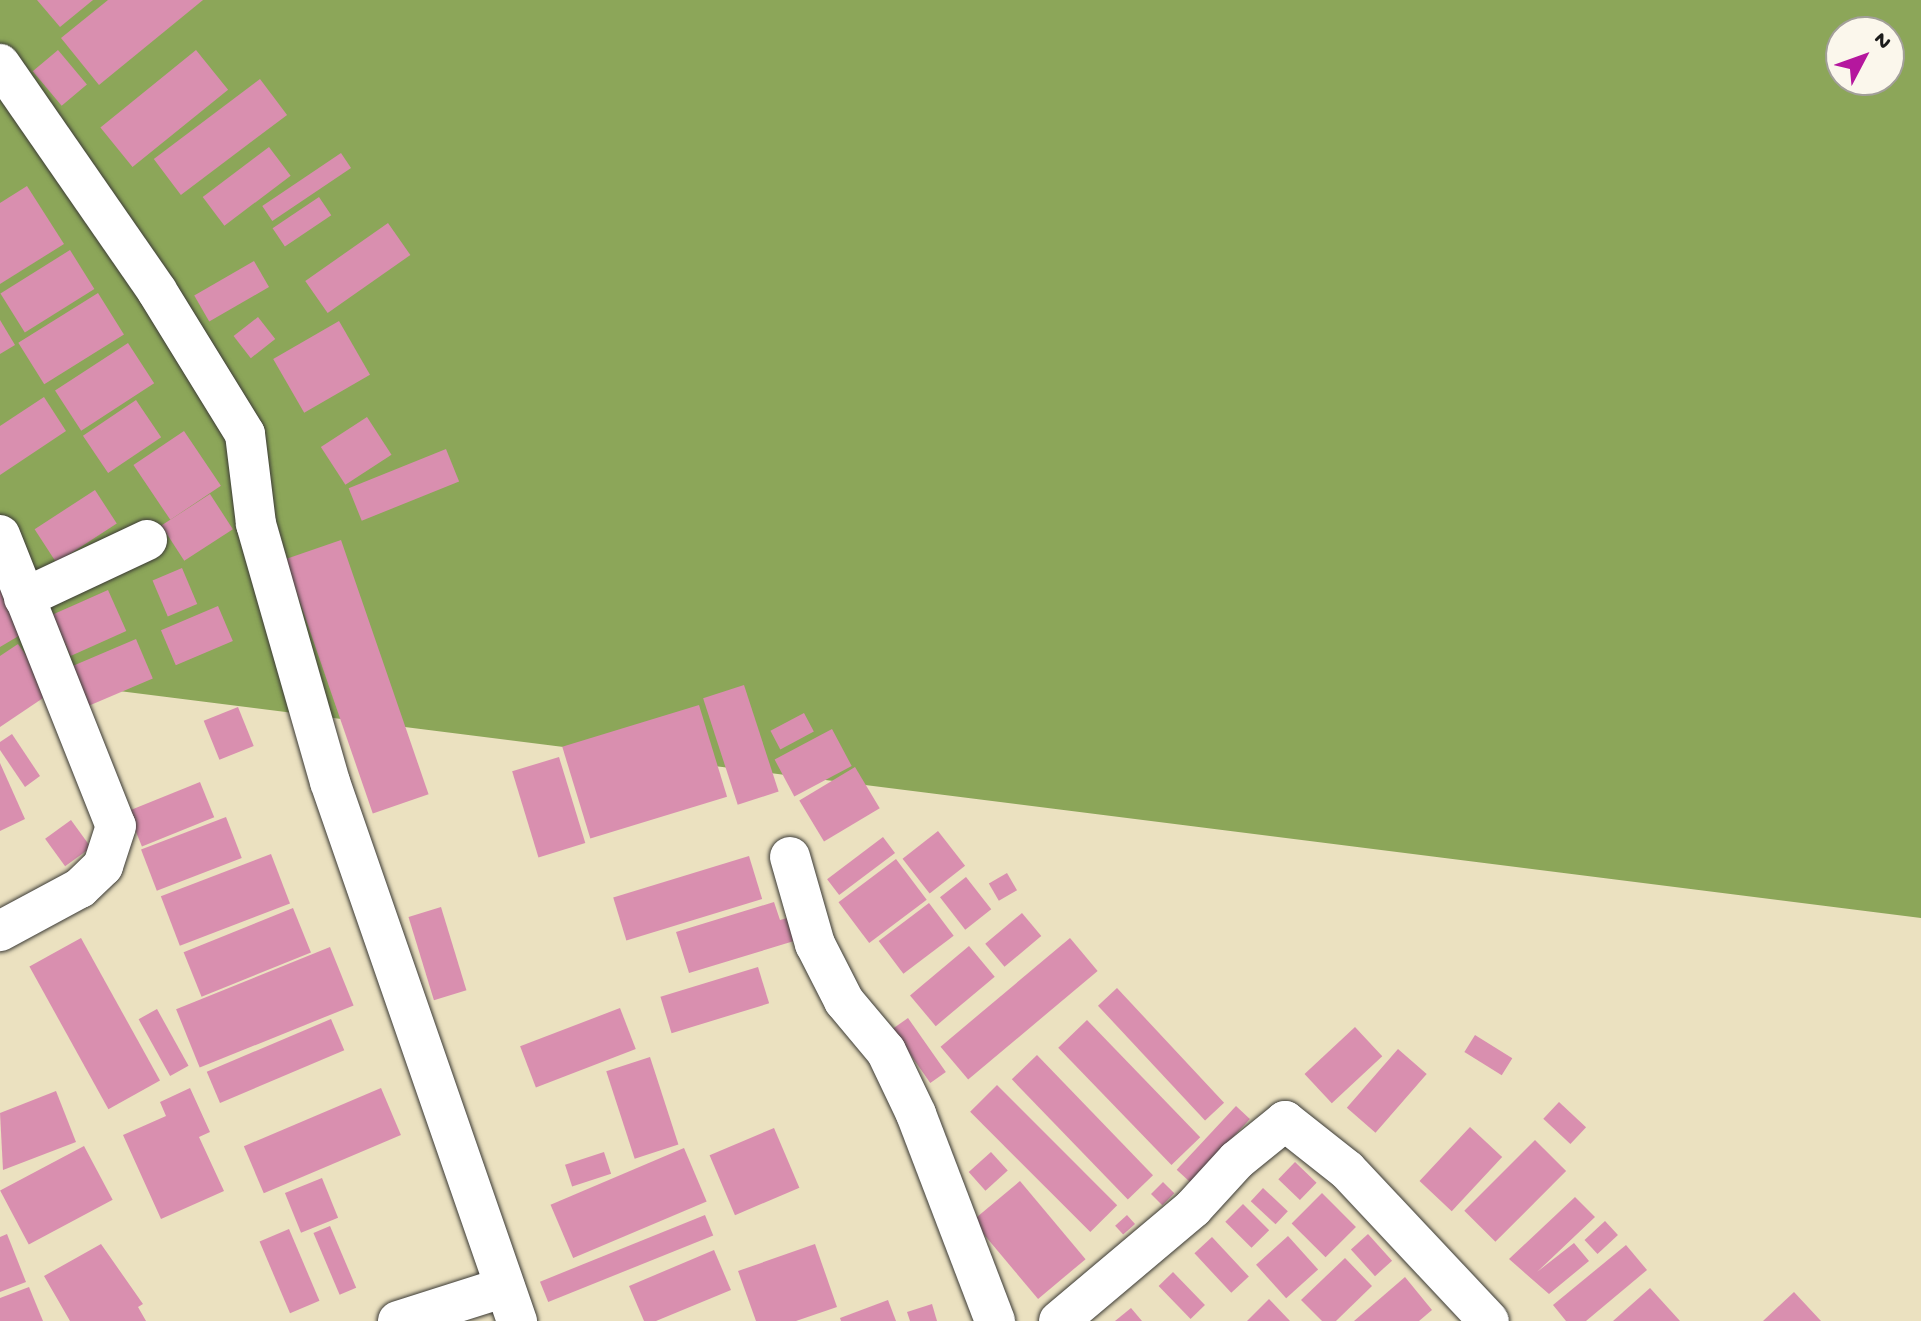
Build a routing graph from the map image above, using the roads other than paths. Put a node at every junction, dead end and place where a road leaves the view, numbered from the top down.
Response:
1 (0, 64) edge
2 (0, 535) edge
3 (147, 540) dead end
4 (24, 598) junction
5 (790, 857) dead end
6 (0, 931) edge
7 (511, 1304) edge
8 (398, 1321) edge
9 (995, 1321) edge
10 (1059, 1321) edge
11 (1489, 1321) edge

1 - 7 street
2 - 4 street
3 - 4 street
4 - 6 street
5 - 9 street
7 - 8 street
10 - 11 street

